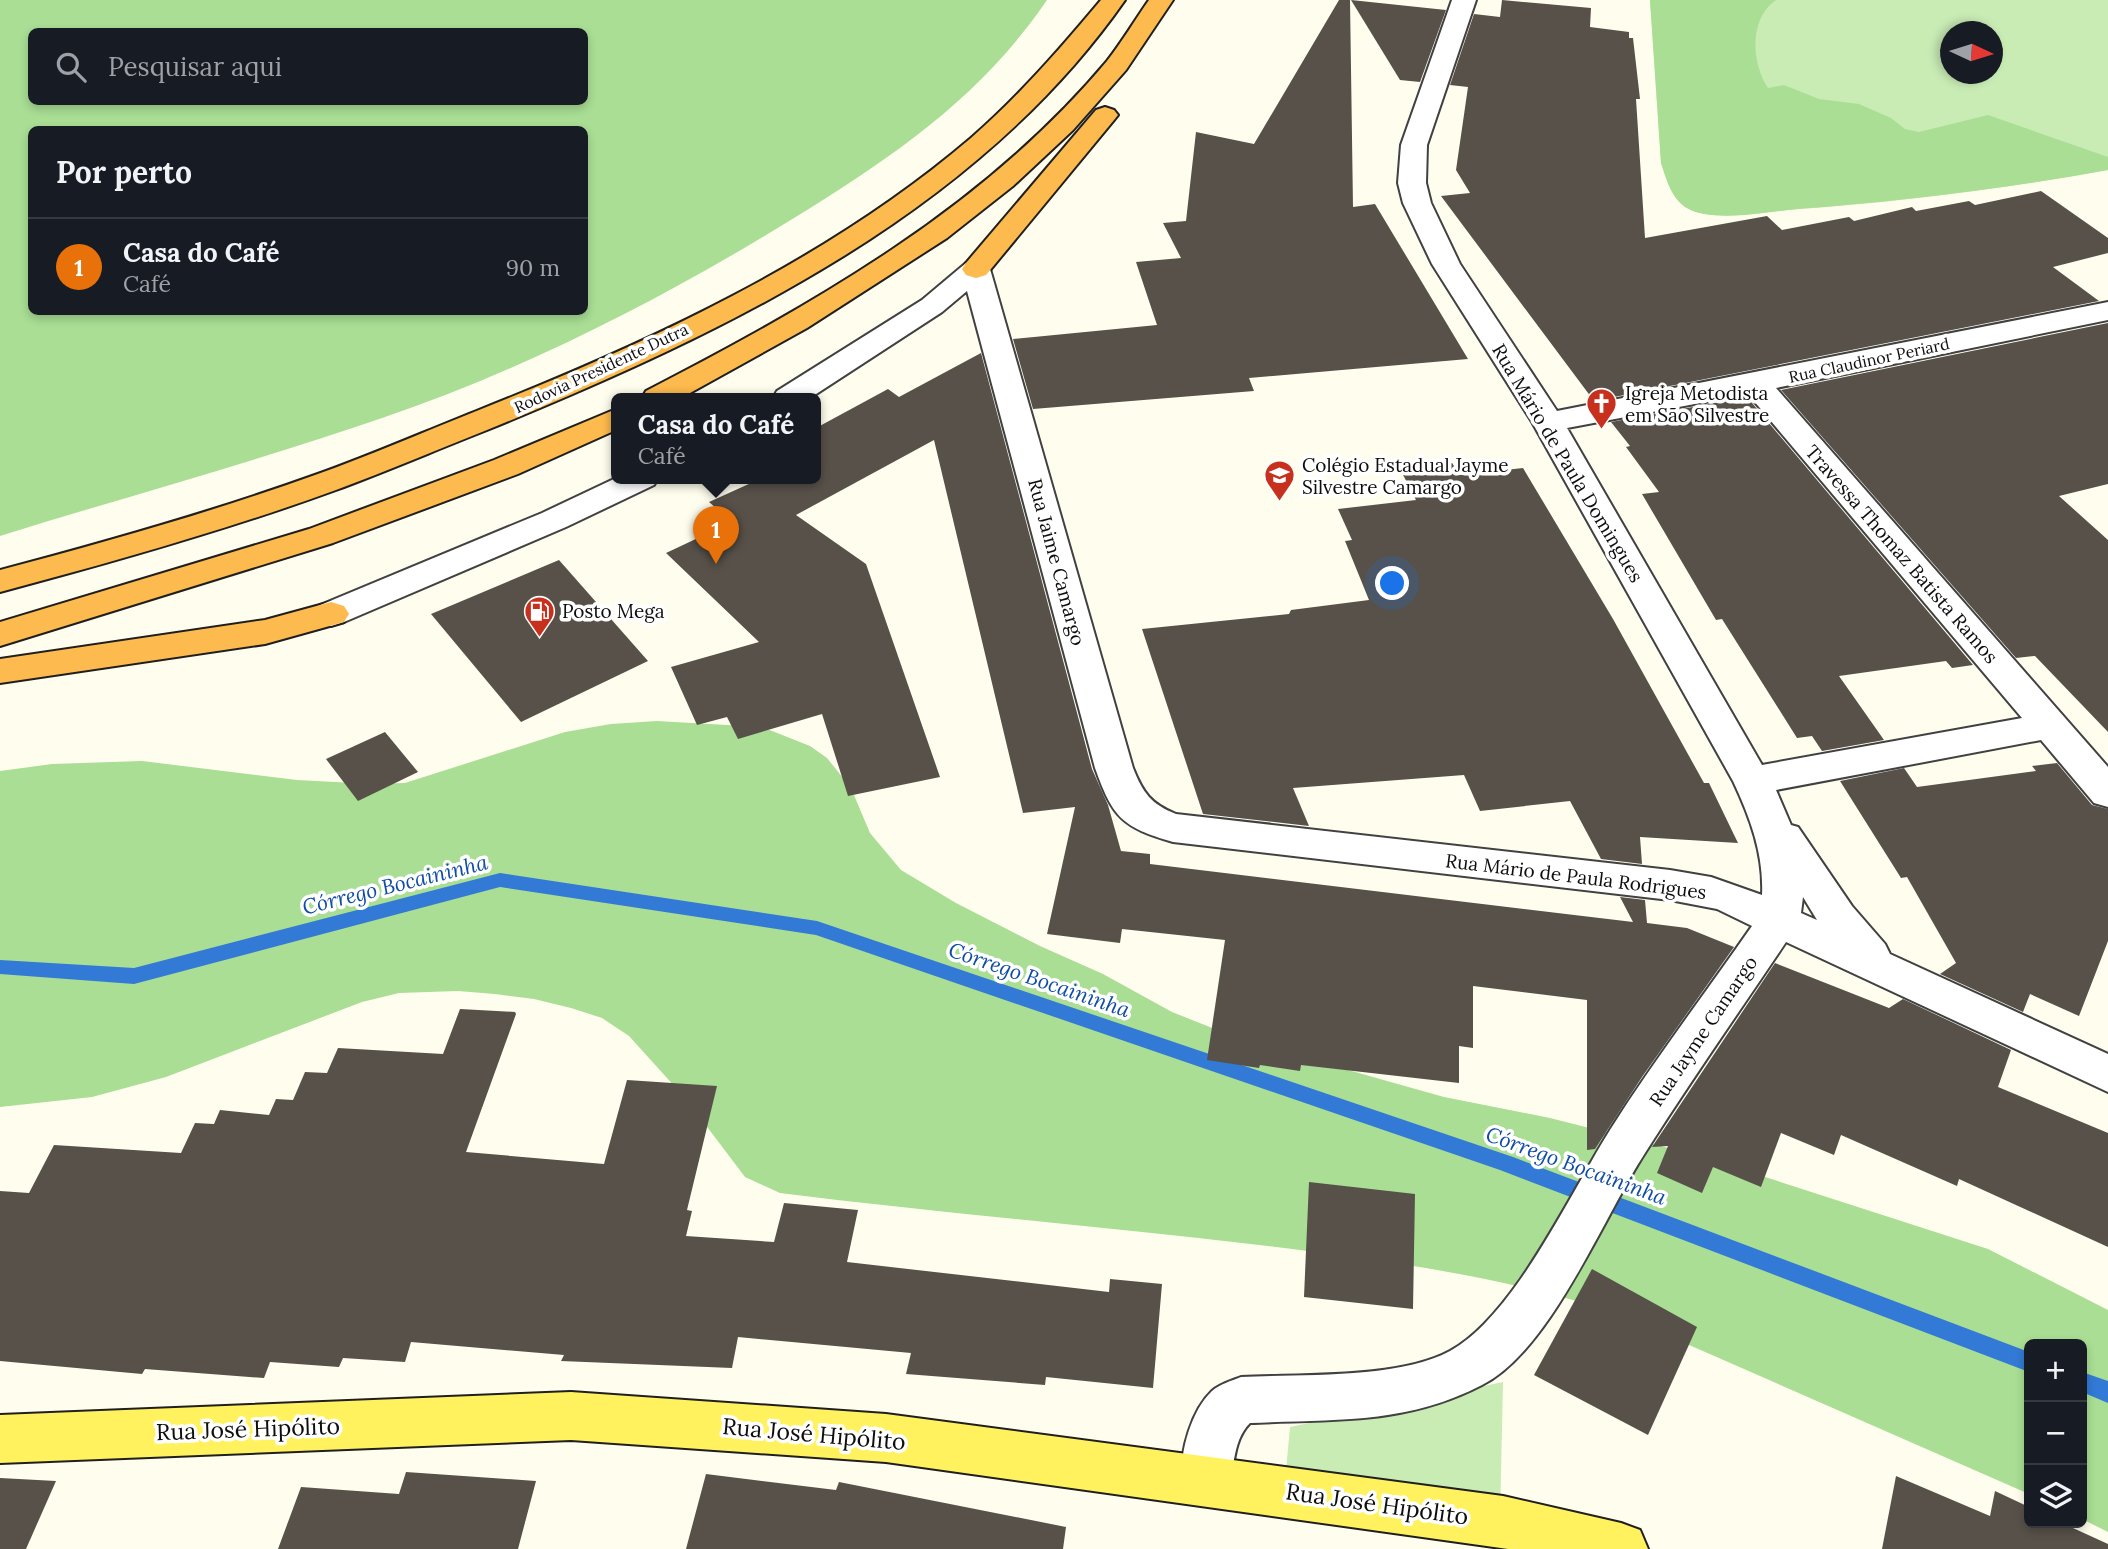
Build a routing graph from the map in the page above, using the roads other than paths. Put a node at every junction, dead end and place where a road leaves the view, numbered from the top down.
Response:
1 (1113, 0) edge
2 (1161, 0) edge
3 (1170, 0) edge
4 (1464, 0) edge
5 (976, 269) junction
6 (2108, 311) edge
7 (1755, 383) junction
8 (667, 393) edge
9 (796, 393) edge
10 (611, 420) edge
11 (1548, 422) junction
12 (629, 484) edge
13 (0, 581) edge
14 (331, 614) joint
15 (0, 634) edge
16 (0, 671) edge
17 (2049, 726) junction
18 (1757, 791) junction
19 (2108, 793) edge
20 (1173, 828) joint
21 (1779, 919) junction
22 (1883, 969) junction
23 (2108, 1074) edge
24 (0, 1439) edge
25 (1207, 1481) junction
26 (1621, 1549) edge

1 - 13 highway, Rodovia Presidente Dutra
2 - 8 highway
3 - 5 highway
4 - 11 street, Rua Mário de Paula Domingues
5 - 9 street
5 - 20 street, Rua Jaime Camargo
6 - 7 street, Rua Claudinor Periard
7 - 11 street, Rua Claudinor Periard
7 - 17 street, Travessa Thomaz Batista Ramos
10 - 15 highway
11 - 18 street, Rua Mário de Paula Domingues
12 - 14 street
14 - 16 highway
17 - 18 street
17 - 19 street, Travessa Thomaz Batista Ramos
18 - 21 street, Rua Mário de Paula Domingues
18 - 22 street
20 - 21 street, Rua Mário de Paula Rodrigues
21 - 22 street, Rua Mário de Paula Rodrigues
21 - 25 street, Rua Jayme Camargo
22 - 23 street, Rua Mário de Paula Rodrigues
24 - 25 main road, Rua José Hipólito
25 - 26 main road, Rua José Hipólito

